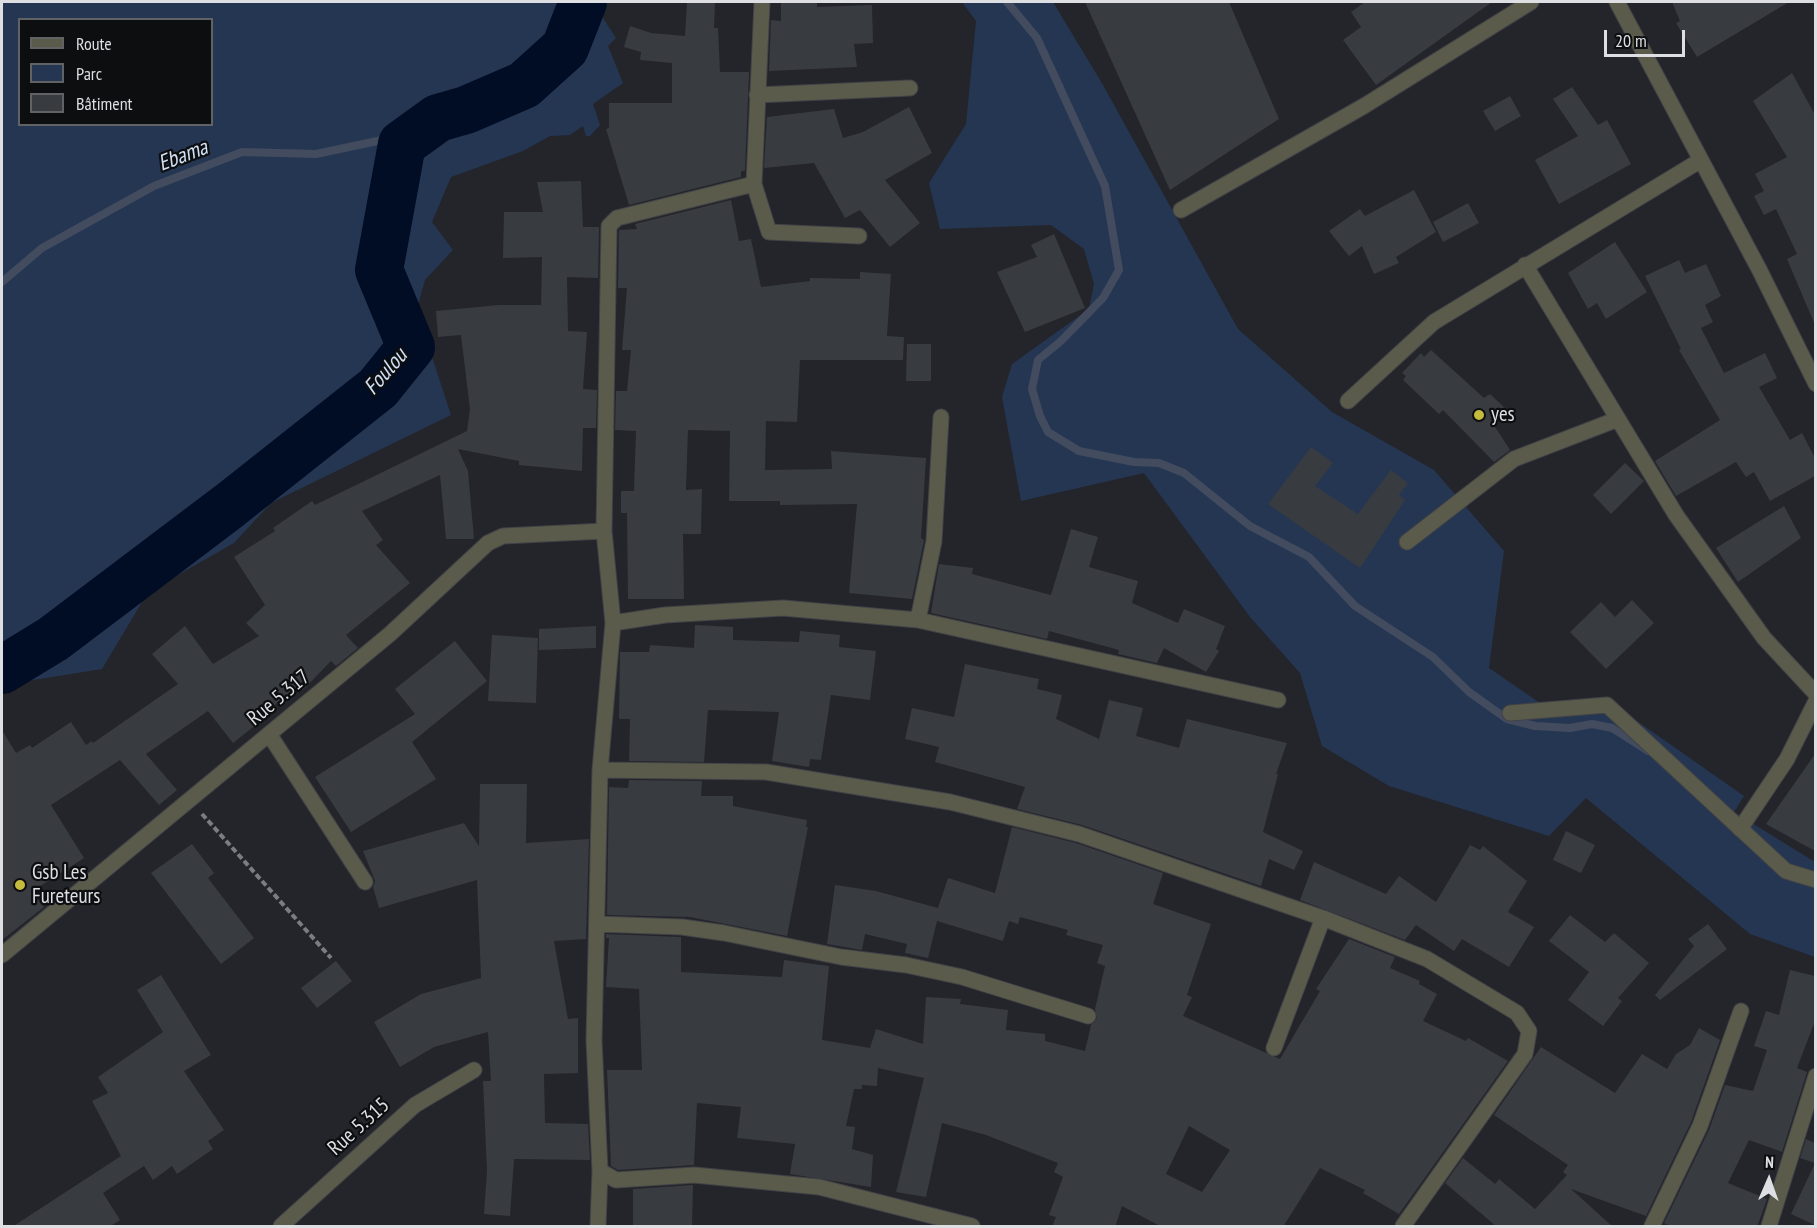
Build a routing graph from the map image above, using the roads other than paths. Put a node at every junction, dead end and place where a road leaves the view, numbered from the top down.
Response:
1 (762, 2) edge
2 (1531, 2) edge
3 (1617, 2) edge
4 (910, 88) dead end
5 (757, 94) junction
6 (1701, 160) junction
7 (754, 184) junction
8 (1181, 210) dead end
9 (859, 236) dead end
10 (1525, 265) junction
11 (1815, 384) edge
12 (1348, 400) dead end
13 (941, 417) dead end
14 (1618, 419) junction
15 (604, 531) junction
16 (1407, 542) dead end
17 (918, 620) junction
18 (613, 623) junction
19 (1815, 694) edge
20 (1278, 700) dead end
21 (1815, 702) edge
22 (1510, 713) dead end
23 (269, 734) junction
24 (600, 770) junction
25 (1740, 830) junction
26 (1815, 880) edge
27 (365, 882) dead end
28 (1323, 918) junction
29 (597, 924) junction
30 (2, 955) edge
31 (1741, 1011) dead end
32 (1088, 1016) dead end
33 (1274, 1048) dead end
34 (474, 1070) dead end
35 (1815, 1076) edge
36 (600, 1171) junction
37 (281, 1227) edge
38 (598, 1227) edge
39 (972, 1227) edge
40 (1403, 1227) edge
41 (1652, 1227) edge
42 (1769, 1227) edge

1 - 5 street
2 - 8 street
3 - 6 street
4 - 5 street
5 - 7 street
6 - 10 street
6 - 11 street
7 - 9 street
7 - 15 street
10 - 12 street
10 - 14 street
13 - 17 street
14 - 16 street
14 - 19 street
15 - 18 street
15 - 23 street, Rue 5.317
17 - 18 street
17 - 20 street
18 - 24 street
21 - 25 street
22 - 25 street
23 - 27 street
23 - 30 street, Rue 5.317
24 - 28 street
24 - 29 street
25 - 26 street
28 - 33 street
28 - 40 street
29 - 32 street
29 - 36 street
31 - 41 street
34 - 37 street, Rue 5.315
35 - 42 street
36 - 38 street
36 - 39 street

